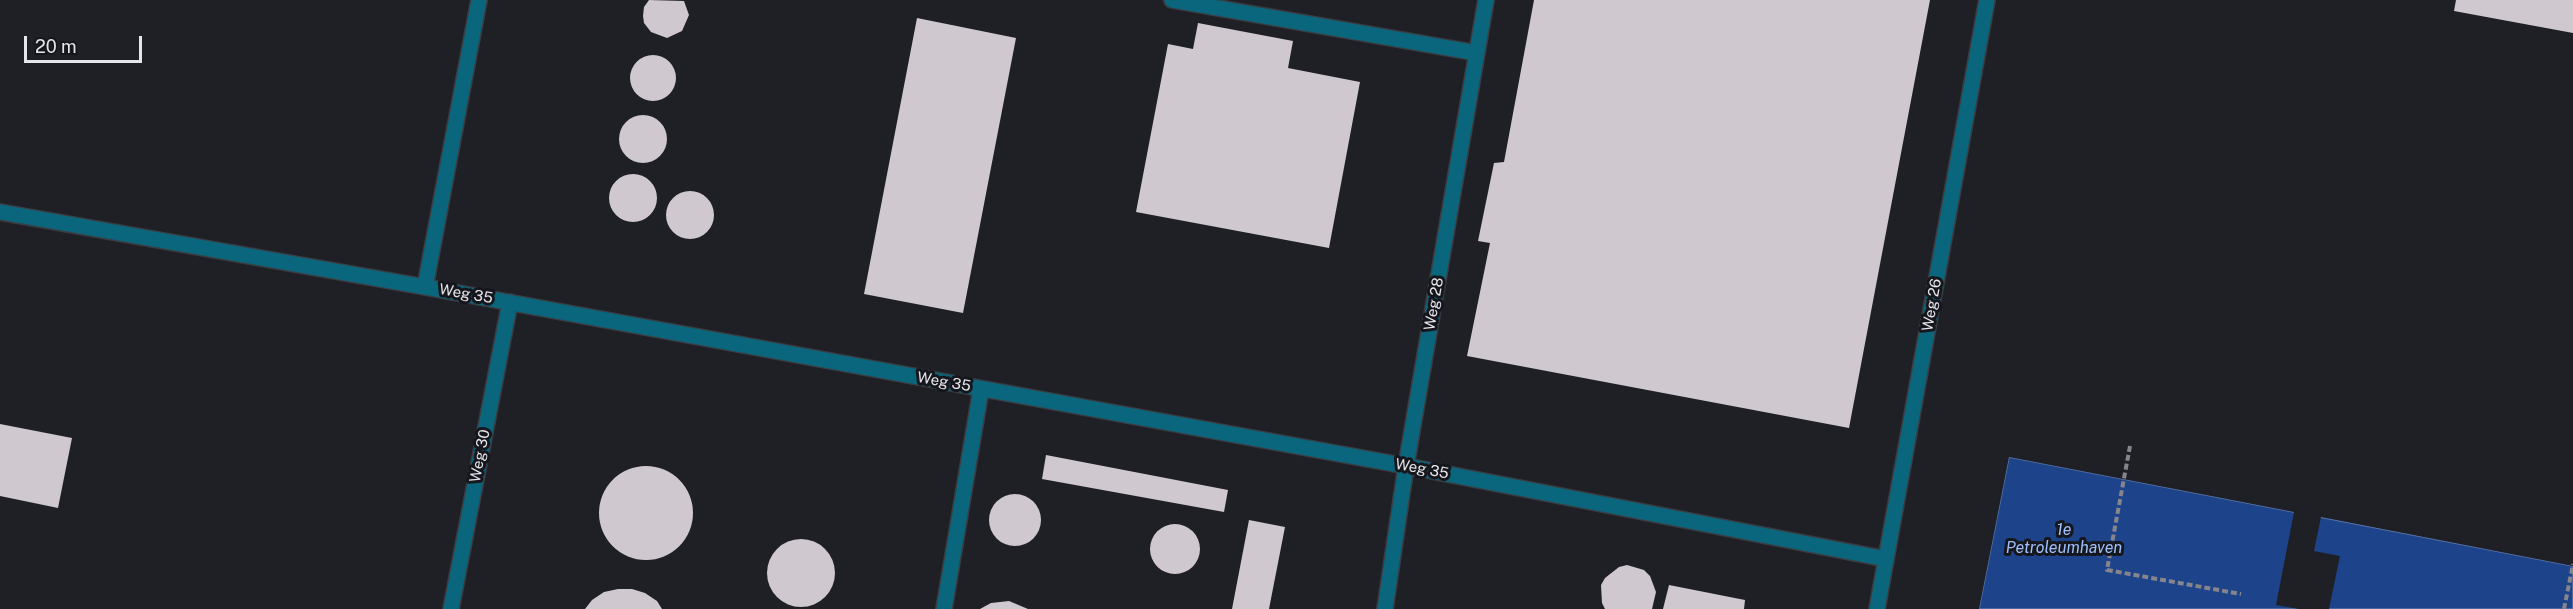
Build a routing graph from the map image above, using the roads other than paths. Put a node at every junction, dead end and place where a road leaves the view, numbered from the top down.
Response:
1 (479, 0) edge
2 (1172, 0) edge
3 (1486, 0) edge
4 (1987, 0) edge
5 (1477, 53) junction
6 (0, 212) edge
7 (425, 287) junction
8 (510, 303) junction
9 (981, 389) junction
10 (1406, 466) junction
11 (1886, 559) junction
12 (451, 609) edge
13 (944, 609) edge
14 (1385, 609) edge
15 (1877, 609) edge

1 - 7 lane
2 - 5 lane
3 - 5 lane, Weg 28
4 - 11 lane, Weg 26
5 - 10 lane, Weg 28
6 - 7 lane, Weg 35
7 - 8 lane, Weg 35
8 - 9 lane, Weg 35
8 - 12 lane, Weg 30
9 - 10 lane, Weg 35
9 - 13 lane
10 - 11 lane, Weg 35
10 - 14 lane, Weg 28
11 - 15 lane, Weg 26

